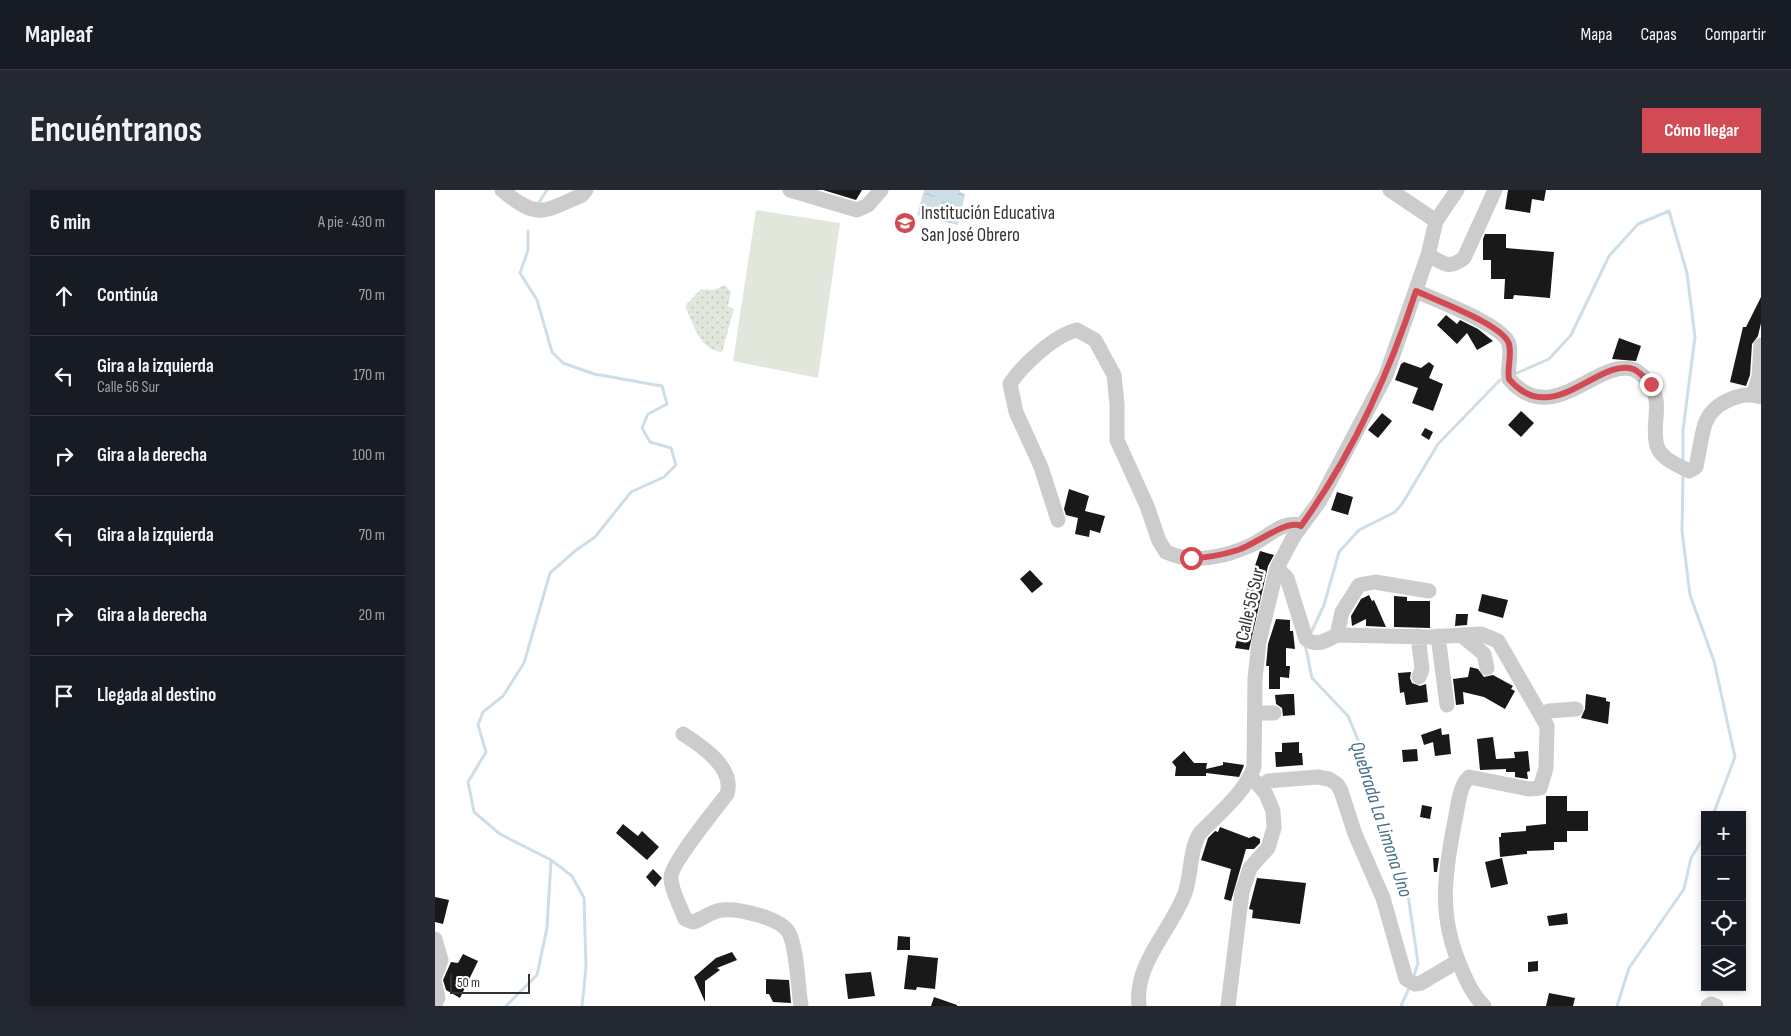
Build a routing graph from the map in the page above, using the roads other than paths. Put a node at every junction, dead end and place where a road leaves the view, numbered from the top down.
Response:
1 (502, 190) edge
2 (586, 190) edge
3 (790, 190) edge
4 (881, 190) edge
5 (1389, 190) edge
6 (1457, 190) edge
7 (1495, 190) edge
8 (571, 196) edge
9 (1436, 221) junction
10 (1428, 255) junction
11 (1416, 291) junction
12 (1761, 345) edge
13 (1757, 396) edge
14 (1058, 520) dead end
15 (1301, 526) junction
16 (1277, 568) junction
17 (1429, 591) dead end
18 (1337, 635) junction
19 (1461, 635) junction
20 (1417, 636) junction
21 (1438, 636) junction
22 (1487, 668) dead end
23 (1419, 677) dead end
24 (1447, 704) dead end
25 (1576, 709) dead end
26 (1256, 713) junction
27 (1274, 713) dead end
28 (1542, 714) junction
29 (683, 734) dead end
30 (1251, 776) junction
31 (1261, 788) junction
32 (435, 939) edge
33 (1458, 961) junction
34 (435, 976) edge
35 (435, 984) edge
36 (435, 1004) edge
37 (801, 1006) edge
38 (1139, 1006) edge
39 (1228, 1006) edge
40 (1484, 1006) edge
41 (1708, 1006) edge
42 (1716, 1006) edge

1 - 8 street
2 - 8 street
3 - 4 street
5 - 9 street
6 - 9 street, Calle 56 Sur
7 - 10 street
9 - 10 street, Calle 56 Sur
10 - 11 street, Calle 56 Sur
11 - 13 street
11 - 15 street, Calle 56 Sur
12 - 13 street
14 - 15 street
15 - 16 street, Calle 56 Sur
16 - 18 street
16 - 26 street, Calle 56 Sur
17 - 18 street
18 - 20 street
19 - 21 street
19 - 22 street
19 - 28 street
20 - 21 street
20 - 23 street
21 - 24 street
25 - 28 street
26 - 27 street
26 - 30 street, Calle 56 Sur
28 - 33 street
29 - 37 street
30 - 31 street
30 - 38 street, Calle 56 Sur
31 - 33 street
31 - 39 street
32 - 34 street
33 - 40 street
35 - 36 street
41 - 42 street

